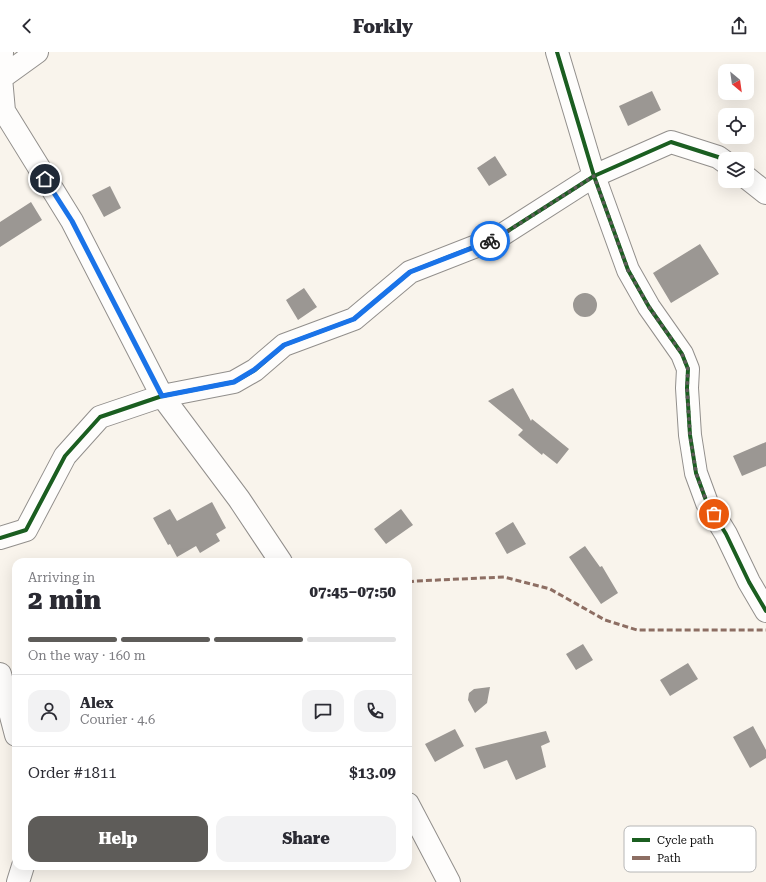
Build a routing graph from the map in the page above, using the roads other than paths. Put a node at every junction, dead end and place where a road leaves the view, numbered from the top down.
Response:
1 (2, 52) edge
2 (37, 52) edge
3 (557, 52) edge
4 (1, 78) edge
5 (2, 112) edge
6 (718, 157) edge
7 (594, 176) junction
8 (754, 184) edge
9 (766, 193) edge
10 (162, 396) junction
11 (0, 538) edge
12 (278, 558) edge
13 (766, 611) edge
14 (0, 674) edge
15 (12, 717) edge
16 (412, 811) edge
17 (22, 870) edge
18 (18, 882) edge
19 (450, 882) edge

1 - 4 street
2 - 4 street
3 - 7 street
4 - 5 street
5 - 10 street
6 - 7 street
7 - 10 street
7 - 13 street
8 - 9 street
10 - 11 street
10 - 12 street
14 - 15 street
16 - 19 street
17 - 18 street

